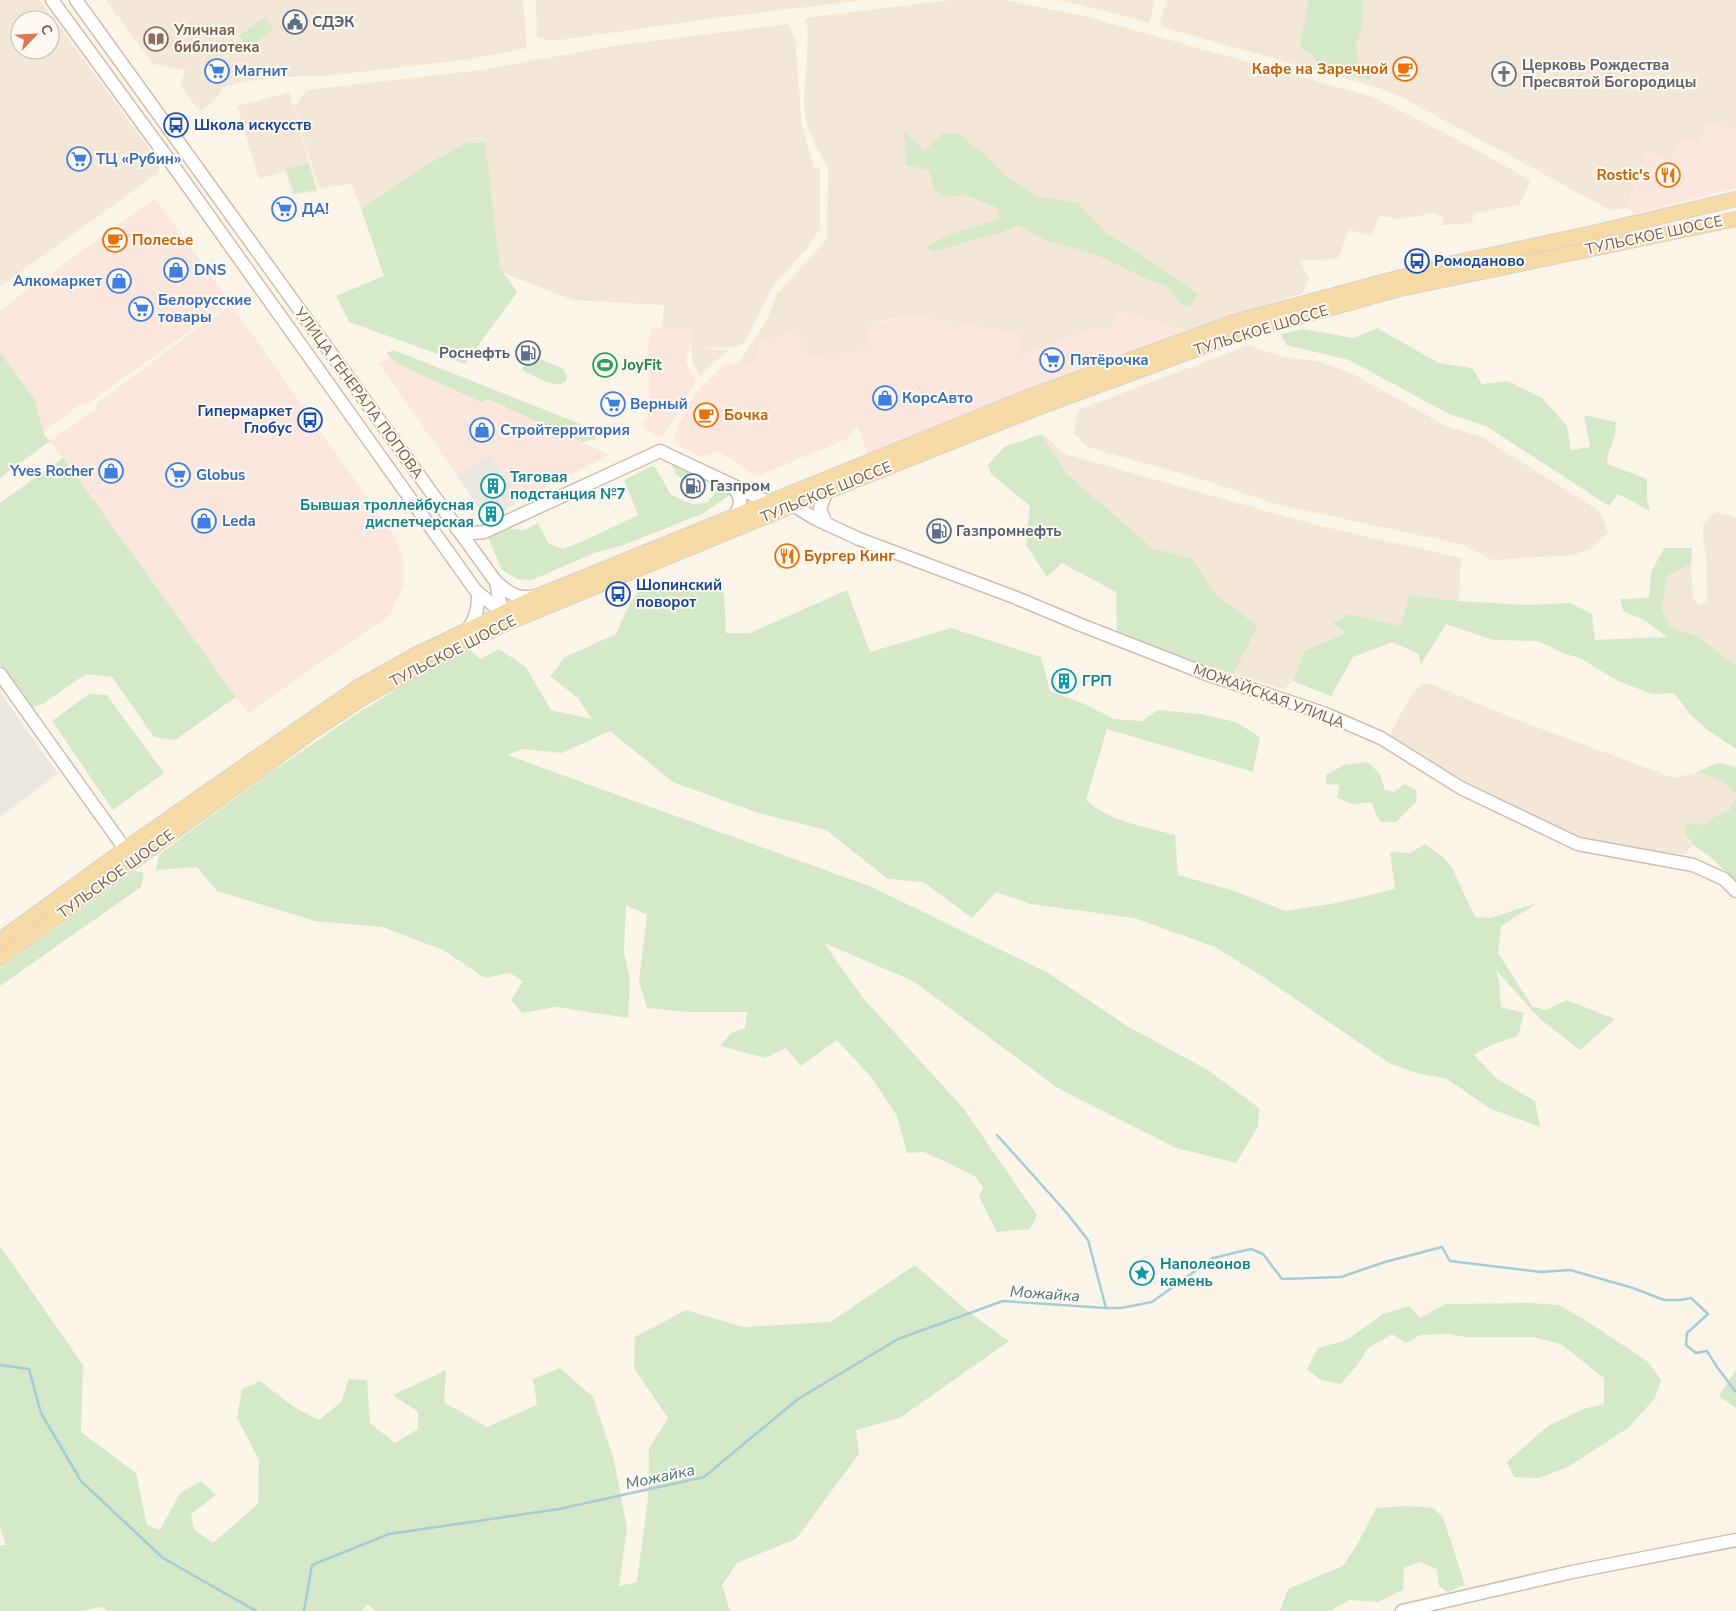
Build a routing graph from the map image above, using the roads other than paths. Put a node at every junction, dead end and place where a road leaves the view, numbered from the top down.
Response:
1 (52, 0) edge
2 (76, 0) edge
3 (1736, 199) edge
4 (1736, 219) edge
5 (733, 486) junction
6 (826, 492) junction
7 (768, 502) junction
8 (793, 505) junction
9 (735, 515) junction
10 (826, 524) junction
11 (457, 529) junction
12 (471, 549) junction
13 (455, 561) junction
14 (496, 582) junction
15 (478, 592) junction
16 (540, 595) junction
17 (505, 618) junction
18 (468, 629) junction
19 (0, 674) edge
20 (125, 849) junction
21 (1736, 891) edge
22 (0, 940) edge
23 (0, 958) edge
24 (1736, 1540) edge
25 (1402, 1611) edge

1 - 13 street, УЛИЦА ГЕНЕРАЛА ПОПОВА
2 - 11 street, УЛИЦА ГЕНЕРАЛА ПОПОВА
3 - 7 main road, ТУЛЬСКОЕ ШОССЕ
4 - 6 main road, ТУЛЬСКОЕ ШОССЕ
5 - 7 street
5 - 9 street
5 - 11 street
6 - 8 main road, ТУЛЬСКОЕ ШОССЕ
6 - 10 street
7 - 9 main road, ТУЛЬСКОЕ ШОССЕ
8 - 10 street, МОЖАЙСКАЯ УЛИЦА
8 - 17 main road, ТУЛЬСКОЕ ШОССЕ
9 - 16 main road, ТУЛЬСКОЕ ШОССЕ
10 - 21 street, МОЖАЙСКАЯ УЛИЦА
11 - 12 street, УЛИЦА ГЕНЕРАЛА ПОПОВА
12 - 13 street
12 - 14 street, УЛИЦА ГЕНЕРАЛА ПОПОВА
13 - 15 street, УЛИЦА ГЕНЕРАЛА ПОПОВА
14 - 16 street
14 - 17 street, УЛИЦА ГЕНЕРАЛА ПОПОВА
15 - 17 street, УЛИЦА ГЕНЕРАЛА ПОПОВА
15 - 18 street
16 - 17 main road, ТУЛЬСКОЕ ШОССЕ
17 - 18 main road, ТУЛЬСКОЕ ШОССЕ
17 - 23 main road, ТУЛЬСКОЕ ШОССЕ
18 - 20 main road, ТУЛЬСКОЕ ШОССЕ
19 - 20 street
20 - 22 main road, ТУЛЬСКОЕ ШОССЕ
24 - 25 street

